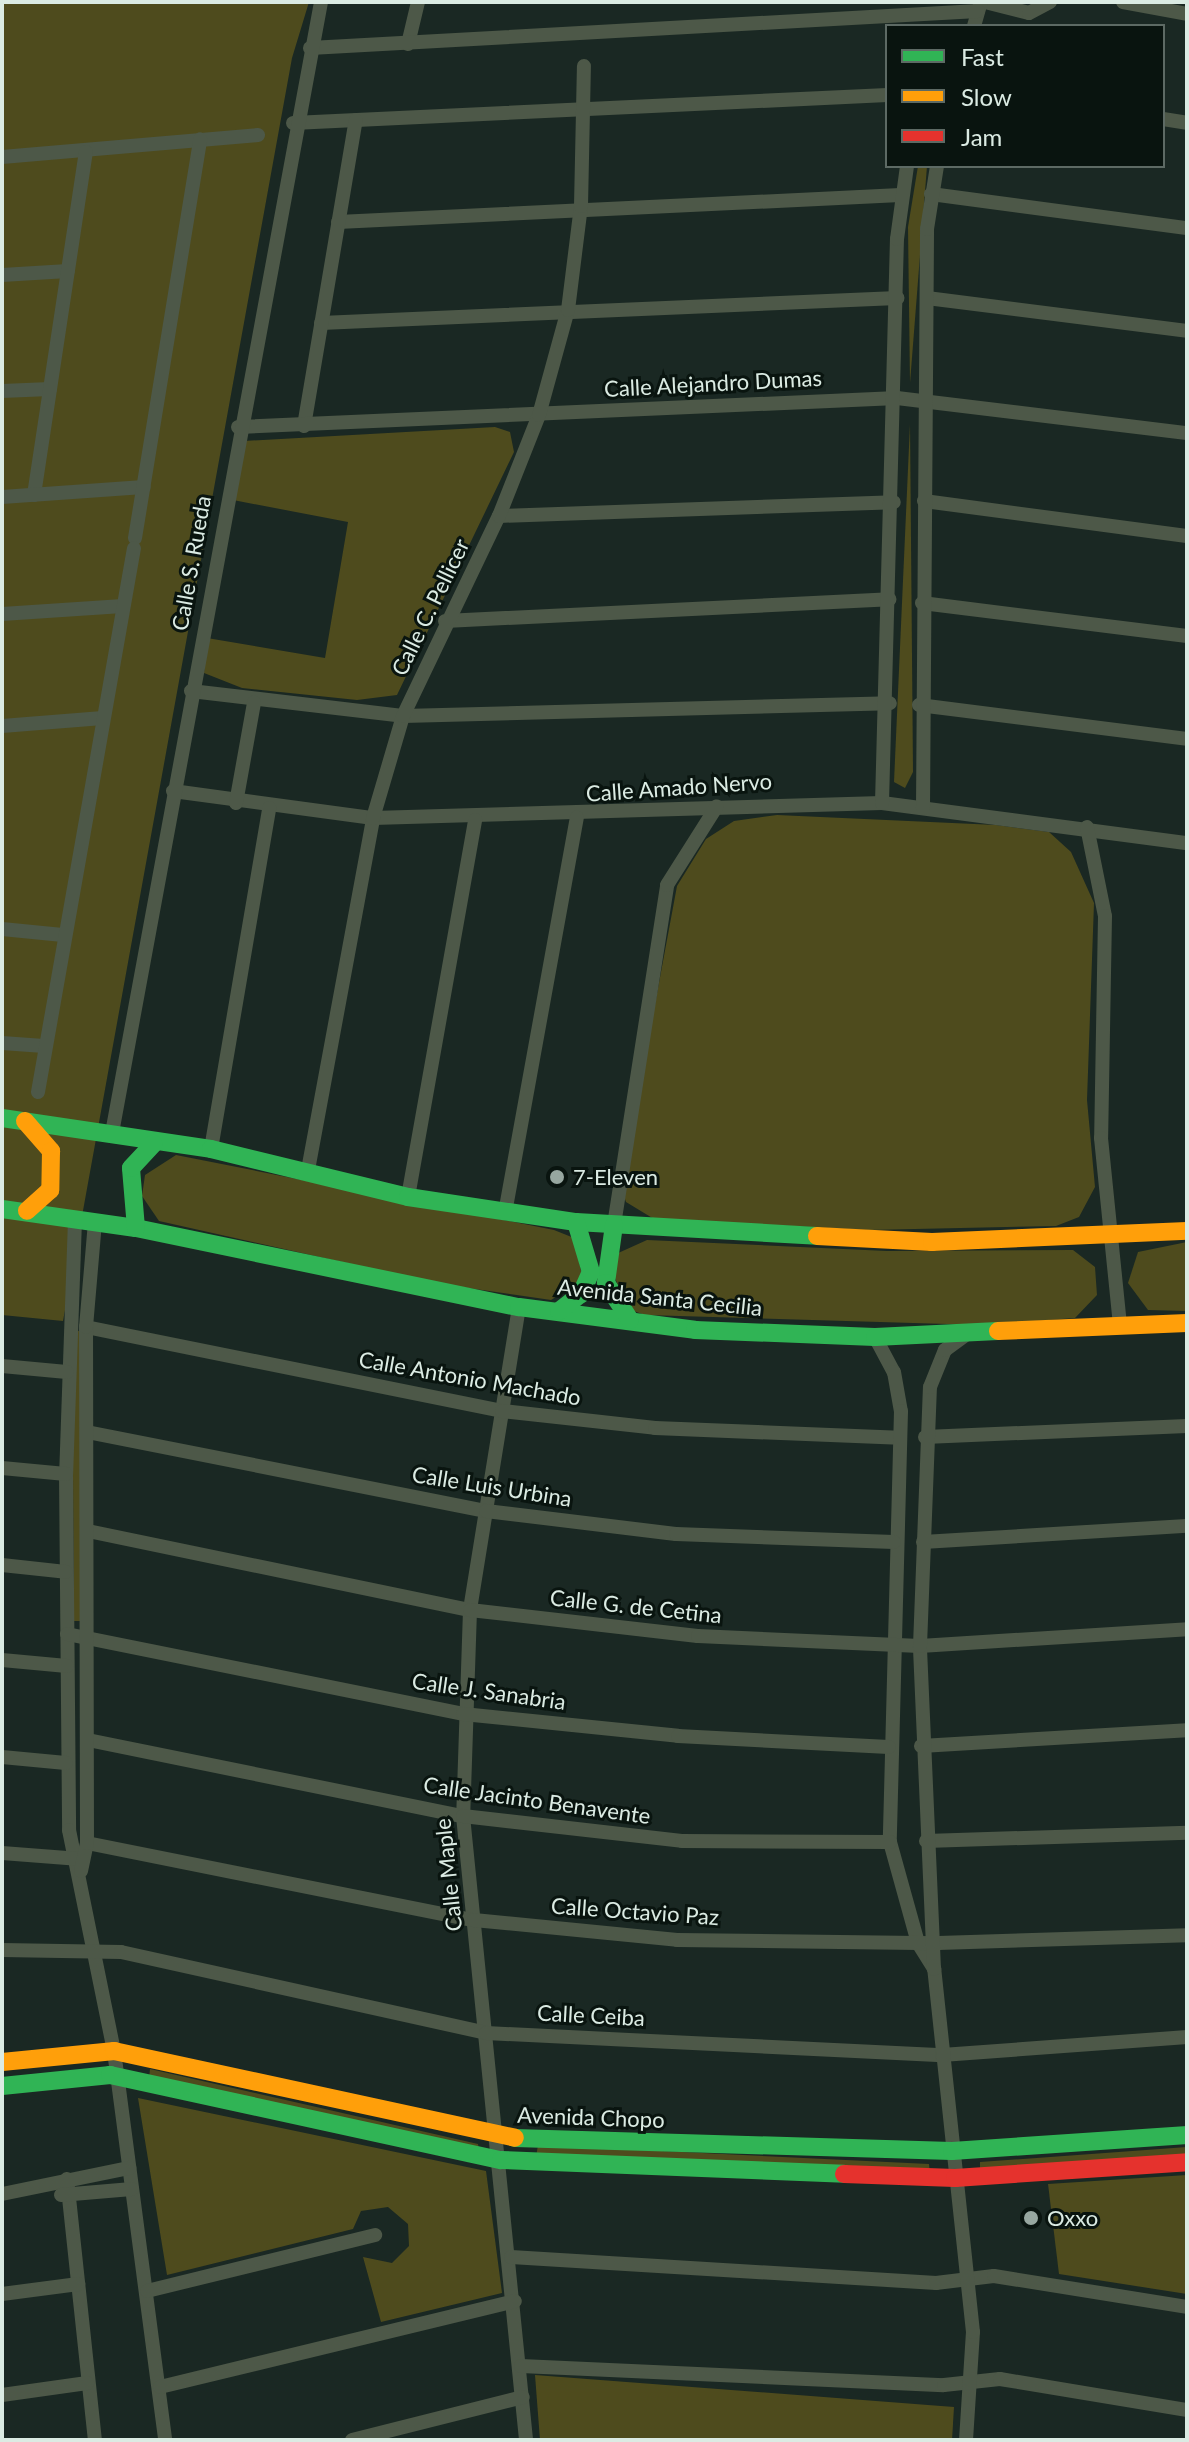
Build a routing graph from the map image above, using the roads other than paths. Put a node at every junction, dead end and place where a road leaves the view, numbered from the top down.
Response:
1 (321, 2) edge
2 (418, 2) edge
3 (1050, 2) edge
4 (1123, 2) edge
5 (956, 6) edge
6 (979, 10) edge
7 (1187, 14) edge
8 (408, 44) junction
9 (310, 48) junction
10 (584, 66) dead end
11 (885, 95) edge
12 (585, 105) junction
13 (1165, 119) edge
14 (356, 120) junction
15 (293, 123) junction
16 (1187, 123) edge
17 (258, 135) dead end
18 (200, 139) junction
19 (86, 152) junction
20 (2, 157) edge
21 (907, 168) edge
22 (937, 168) edge
23 (931, 194) junction
24 (900, 195) junction
25 (581, 206) junction
26 (338, 222) junction
27 (1187, 228) edge
28 (68, 271) junction
29 (2, 275) edge
30 (897, 298) junction
31 (927, 298) junction
32 (568, 310) junction
33 (321, 323) junction
34 (1187, 331) edge
35 (50, 389) junction
36 (2, 391) edge
37 (897, 398) junction
38 (926, 400) junction
39 (539, 415) junction
40 (304, 426) junction
41 (238, 427) junction
42 (1187, 433) edge
43 (144, 487) junction
44 (34, 495) junction
45 (2, 497) edge
46 (924, 501) junction
47 (894, 502) junction
48 (499, 516) junction
49 (1187, 536) edge
50 (889, 599) junction
51 (922, 603) junction
52 (123, 606) junction
53 (2, 614) edge
54 (445, 621) junction
55 (1187, 636) edge
56 (191, 691) junction
57 (254, 703) junction
58 (890, 703) junction
59 (919, 705) junction
60 (403, 716) junction
61 (103, 718) junction
62 (2, 726) edge
63 (1187, 739) edge
64 (173, 791) junction
65 (236, 803) junction
66 (882, 803) junction
67 (717, 806) junction
68 (269, 808) junction
69 (923, 808) junction
70 (577, 817) junction
71 (373, 818) junction
72 (475, 820) junction
73 (1087, 827) junction
74 (1187, 843) edge
75 (2, 929) edge
76 (63, 935) junction
77 (2, 1043) edge
78 (44, 1046) junction
79 (38, 1092) dead end
80 (2, 1118) edge
81 (25, 1121) junction
82 (112, 1133) junction
83 (153, 1144) junction
84 (211, 1149) junction
85 (308, 1170) junction
86 (408, 1197) junction
87 (2, 1209) edge
88 (27, 1211) junction
89 (505, 1213) junction
90 (75, 1220) junction
91 (576, 1222) junction
92 (95, 1223) junction
93 (614, 1225) junction
94 (136, 1228) junction
95 (1187, 1231) edge
96 (1111, 1236) junction
97 (519, 1307) junction
98 (559, 1311) junction
99 (630, 1320) junction
100 (1187, 1323) edge
101 (1120, 1324) junction
102 (86, 1327) junction
103 (967, 1334) junction
104 (875, 1337) junction
105 (2, 1366) edge
106 (67, 1372) junction
107 (502, 1411) junction
108 (1187, 1426) edge
109 (87, 1432) junction
110 (925, 1437) junction
111 (899, 1438) junction
112 (2, 1468) edge
113 (66, 1474) junction
114 (486, 1511) junction
115 (1187, 1526) edge
116 (88, 1531) junction
117 (894, 1542) junction
118 (923, 1542) junction
119 (2, 1565) edge
120 (66, 1572) junction
121 (470, 1610) junction
122 (1187, 1629) edge
123 (67, 1634) junction
124 (89, 1635) junction
125 (890, 1646) junction
126 (920, 1646) junction
127 (2, 1660) edge
128 (67, 1666) junction
129 (463, 1714) junction
130 (1187, 1730) edge
131 (88, 1740) junction
132 (921, 1746) junction
133 (889, 1747) junction
134 (2, 1757) edge
135 (66, 1763) junction
136 (463, 1816) junction
137 (1187, 1833) edge
138 (926, 1841) junction
139 (890, 1842) junction
140 (87, 1843) junction
141 (2, 1853) edge
142 (79, 1863) junction
143 (474, 1920) junction
144 (1187, 1935) edge
145 (918, 1943) junction
146 (938, 1943) junction
147 (2, 1950) edge
148 (96, 1950) junction
149 (934, 1969) junction
150 (486, 2033) junction
151 (1187, 2037) edge
152 (114, 2051) junction
153 (942, 2055) junction
154 (2, 2062) edge
155 (118, 2076) junction
156 (2, 2086) edge
157 (1187, 2135) edge
158 (499, 2137) junction
159 (952, 2151) junction
160 (501, 2160) junction
161 (1187, 2162) edge
162 (129, 2168) junction
163 (955, 2178) junction
164 (67, 2179) junction
165 (132, 2189) junction
166 (41, 2190) junction
167 (2, 2194) edge
168 (69, 2198) junction
169 (375, 2235) dead end
170 (511, 2257) junction
171 (969, 2276) junction
172 (78, 2284) junction
173 (147, 2291) junction
174 (2, 2294) edge
175 (515, 2301) junction
176 (1187, 2307) edge
177 (521, 2366) junction
178 (972, 2380) junction
179 (87, 2383) junction
180 (160, 2387) junction
181 (2, 2395) edge
182 (523, 2397) junction
183 (1187, 2410) edge
184 (95, 2440) edge
185 (165, 2440) edge
186 (352, 2440) edge
187 (526, 2440) edge
188 (966, 2440) edge

1 - 9 street, Calle S. Rueda
2 - 8 street
3 - 6 street
4 - 7 street
5 - 6 street
5 - 8 street
8 - 9 street
9 - 15 street, Calle S. Rueda
10 - 12 street, Calle C. Pellicer
11 - 12 street
12 - 14 street
12 - 25 street, Calle C. Pellicer
13 - 16 street
14 - 15 street
14 - 26 street
15 - 41 street, Calle S. Rueda
17 - 18 street
18 - 19 street
18 - 43 street
19 - 20 street
19 - 28 street
21 - 24 street
22 - 23 street
23 - 27 street
23 - 31 street
24 - 25 street
24 - 30 street
25 - 26 street
25 - 32 street, Calle C. Pellicer
26 - 33 street
28 - 29 street
28 - 35 street
30 - 32 street
30 - 37 street
31 - 34 street
31 - 38 street
32 - 33 street
32 - 39 street, Calle C. Pellicer
33 - 40 street
35 - 36 street
35 - 44 street
37 - 38 street, Calle Alejandro Dumas
37 - 39 street, Calle Alejandro Dumas
37 - 47 street
38 - 42 street, Calle Alejandro Dumas
38 - 46 street
39 - 40 street, Calle Alejandro Dumas
39 - 48 street, Calle C. Pellicer
40 - 41 street, Calle Alejandro Dumas
41 - 56 street, Calle S. Rueda
43 - 44 street
43 - 52 street
44 - 45 street
46 - 49 street
46 - 51 street
47 - 48 street
47 - 50 street
48 - 54 street, Calle C. Pellicer
50 - 54 street
50 - 58 street
51 - 55 street
51 - 59 street
52 - 53 street
52 - 61 street
54 - 60 street, Calle C. Pellicer
56 - 57 street
56 - 64 street, Calle S. Rueda
57 - 60 street
57 - 65 street
58 - 60 street
58 - 66 street
59 - 63 street
59 - 69 street
60 - 71 street, Calle C. Pellicer
61 - 62 street
61 - 76 street
64 - 65 street, Calle Amado Nervo
64 - 82 street, Calle S. Rueda
65 - 68 street, Calle Amado Nervo
66 - 67 street, Calle Amado Nervo
66 - 69 street, Calle Amado Nervo
67 - 70 street, Calle Amado Nervo
67 - 93 street
68 - 71 street, Calle Amado Nervo
68 - 84 street
69 - 73 street, Calle Amado Nervo
70 - 72 street, Calle Amado Nervo
70 - 89 street
71 - 72 street, Calle Amado Nervo
71 - 85 street, Calle C. Pellicer
72 - 86 street
73 - 74 street, Calle Amado Nervo
73 - 96 street
75 - 76 street
76 - 78 street
77 - 78 street
78 - 79 street
80 - 81 street
81 - 82 street
81 - 88 street
82 - 83 street
83 - 84 street
83 - 94 street
84 - 85 street
85 - 86 street
86 - 89 street
87 - 88 street, Avenida Santa Cecilia
88 - 90 street, Avenida Santa Cecilia
89 - 91 street
90 - 92 street, Avenida Santa Cecilia
90 - 106 street
91 - 93 street
91 - 98 street
92 - 94 street, Avenida Santa Cecilia
92 - 102 street
93 - 96 street
93 - 99 street
94 - 97 street, Avenida Santa Cecilia
95 - 96 street
96 - 101 street
97 - 98 street, Avenida Santa Cecilia
97 - 107 street, Calle Maple
98 - 99 street, Avenida Santa Cecilia
99 - 104 street, Avenida Santa Cecilia
100 - 101 street, Avenida Santa Cecilia
101 - 103 street, Avenida Santa Cecilia
102 - 107 street, Calle Antonio Machado
102 - 109 street
103 - 104 street, Avenida Santa Cecilia
103 - 110 street
104 - 111 street
105 - 106 street
106 - 113 street
107 - 111 street, Calle Antonio Machado
107 - 114 street, Calle Maple
108 - 110 street
109 - 114 street, Calle Luis Urbina
109 - 116 street
110 - 118 street
111 - 117 street
112 - 113 street
113 - 120 street
114 - 117 street, Calle Luis Urbina
114 - 121 street, Calle Maple
115 - 118 street
116 - 121 street, Calle G. de Cetina
116 - 124 street
117 - 125 street
118 - 126 street
119 - 120 street
120 - 123 street
121 - 125 street, Calle G. de Cetina
121 - 129 street, Calle Maple
122 - 126 street, Calle G. de Cetina
123 - 124 street, Calle J. Sanabria
123 - 128 street
124 - 129 street, Calle J. Sanabria
124 - 131 street
125 - 126 street, Calle G. de Cetina
125 - 133 street
126 - 132 street
127 - 128 street
128 - 135 street
129 - 133 street, Calle J. Sanabria
129 - 136 street, Calle Maple
130 - 132 street
131 - 136 street, Calle Jacinto Benavente
131 - 140 street
132 - 138 street
133 - 139 street
134 - 135 street
135 - 142 street
136 - 139 street, Calle Jacinto Benavente
136 - 143 street, Calle Maple
137 - 138 street
138 - 146 street
139 - 145 street
140 - 142 street
140 - 143 street, Calle Octavio Paz
141 - 142 street
142 - 148 street
143 - 145 street, Calle Octavio Paz
143 - 150 street, Calle Maple
144 - 146 street, Calle Octavio Paz
145 - 146 street, Calle Octavio Paz
145 - 149 street
146 - 149 street
147 - 148 street, Calle Ceiba
148 - 150 street, Calle Ceiba
148 - 152 street
149 - 153 street
150 - 153 street, Calle Ceiba
150 - 158 street, Calle Maple
151 - 153 street, Calle Ceiba
152 - 154 street, Avenida Chopo
152 - 155 street
152 - 158 street, Avenida Chopo
153 - 159 street
155 - 156 street
155 - 160 street
155 - 162 street
157 - 159 street, Avenida Chopo
158 - 159 street, Avenida Chopo
158 - 160 street, Calle Maple
159 - 163 street
160 - 163 street
160 - 170 street, Calle Maple
161 - 163 street
162 - 164 street
162 - 165 street
163 - 171 street
164 - 166 street
164 - 168 street
165 - 168 street
165 - 173 street
166 - 167 street
166 - 168 street
168 - 172 street
169 - 173 street
170 - 171 street
170 - 175 street, Calle Maple
171 - 176 street
171 - 178 street
172 - 174 street
172 - 179 street
173 - 180 street
175 - 177 street, Calle Maple
175 - 180 street
177 - 178 street
177 - 182 street, Calle Maple
178 - 183 street
178 - 188 street
179 - 181 street
179 - 184 street
180 - 185 street
182 - 186 street
182 - 187 street, Calle Maple

